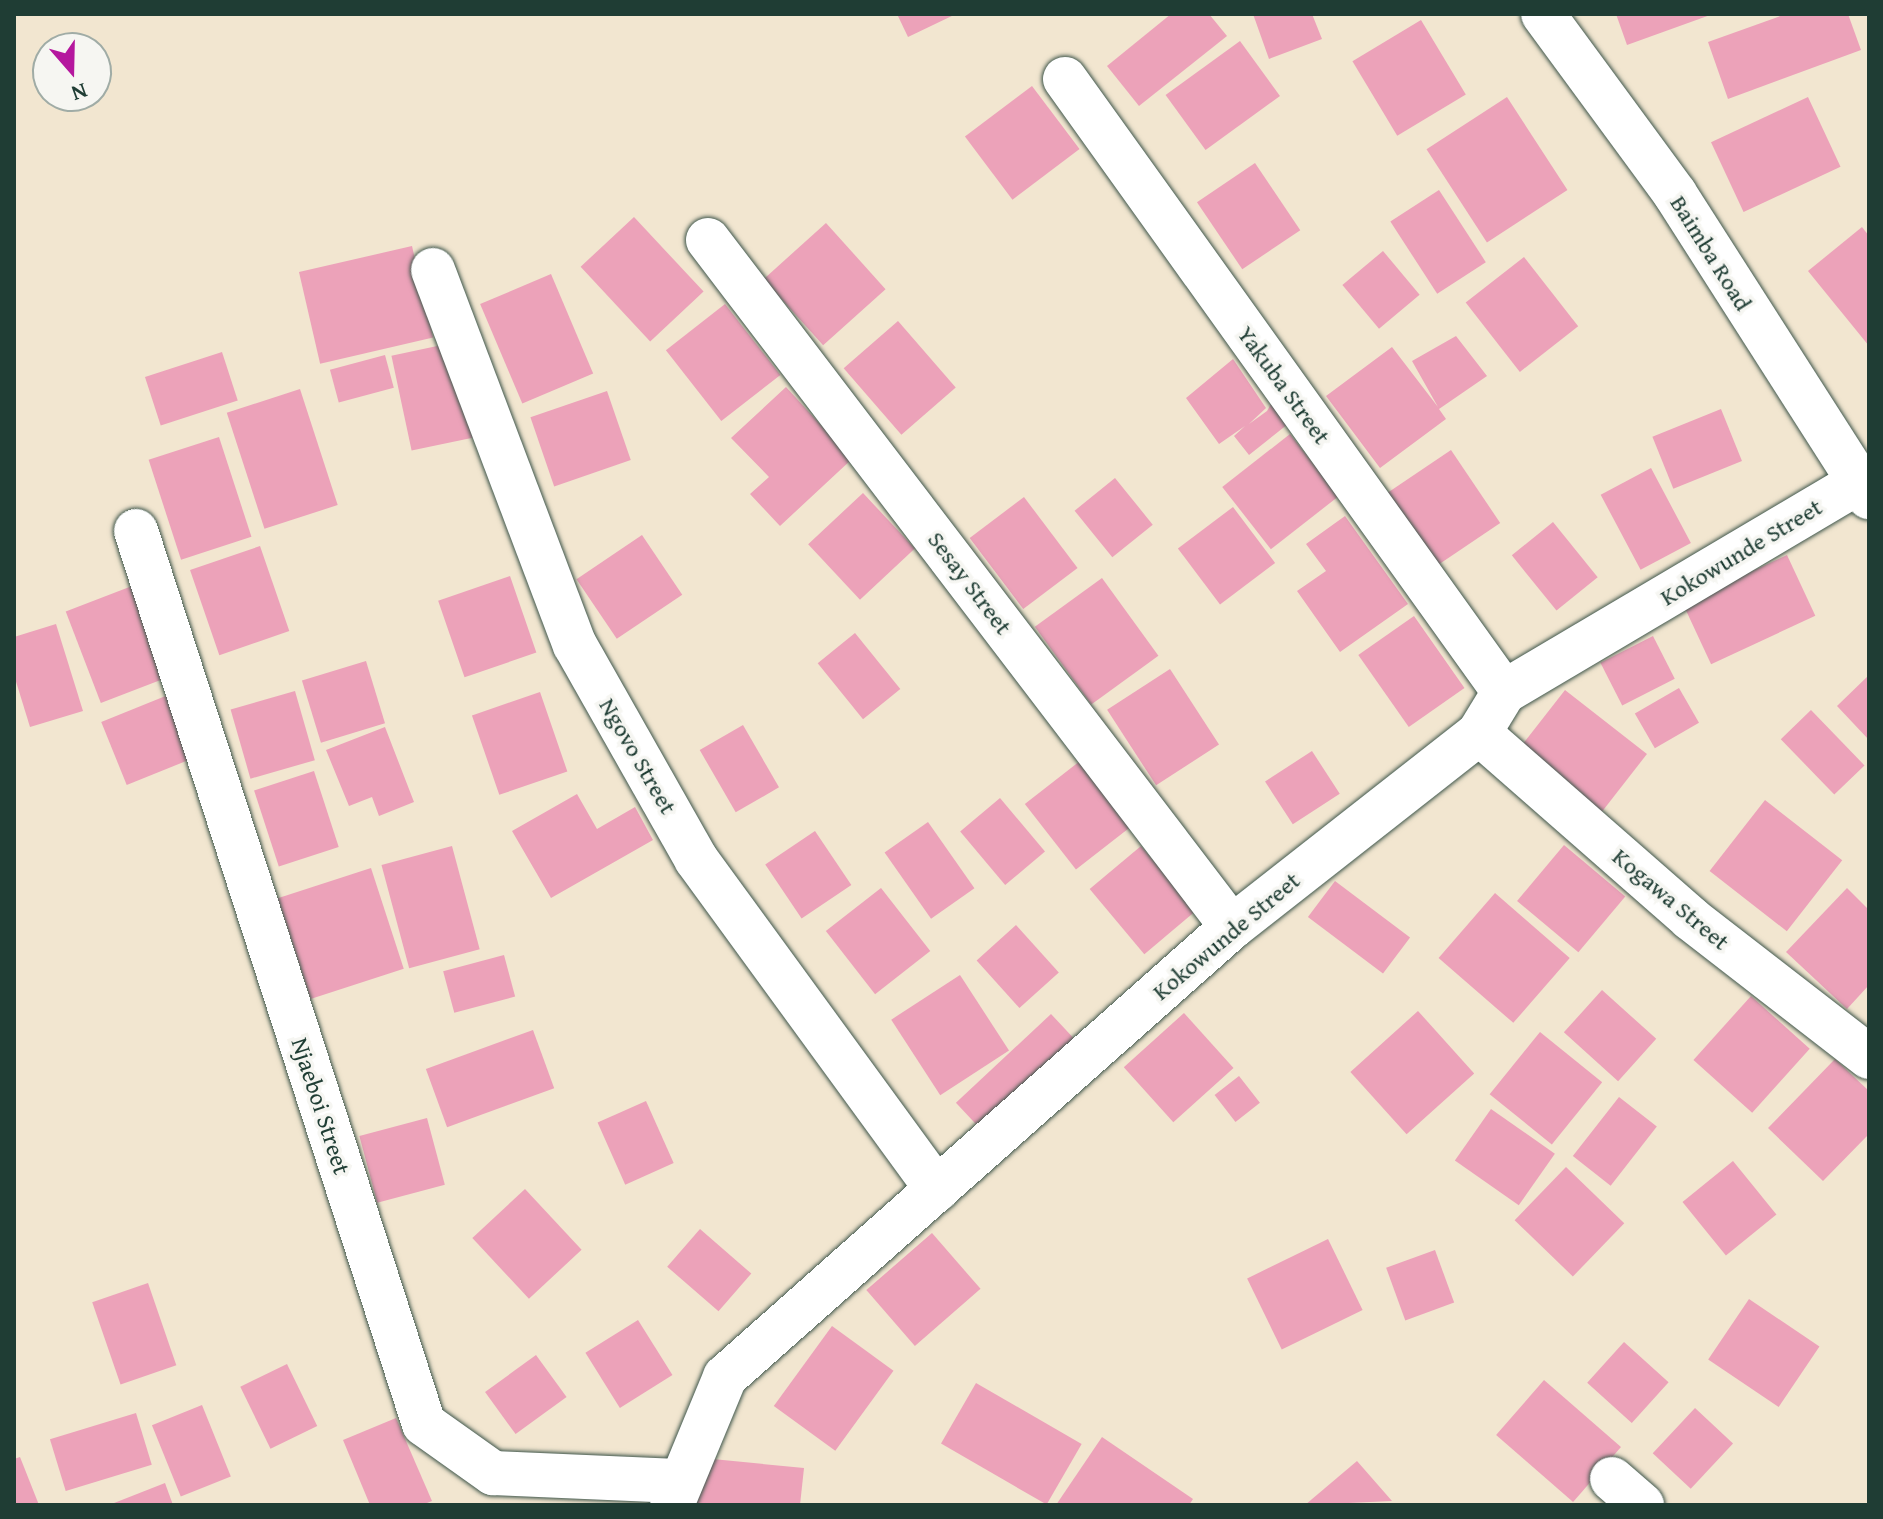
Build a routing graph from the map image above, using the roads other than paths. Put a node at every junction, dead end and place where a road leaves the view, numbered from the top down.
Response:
1 (1543, 14) edge
2 (1065, 79) dead end
3 (708, 240) dead end
4 (433, 270) dead end
5 (1862, 491) edge
6 (136, 531) dead end
7 (1504, 692) junction
8 (1479, 733) junction
9 (1232, 927) junction
10 (1869, 1057) edge
11 (937, 1190) junction
12 (675, 1493) edge

1 - 5 street, Baimba Road
2 - 7 street, Yakuba Street
3 - 9 street, Sesay Street
4 - 11 street, Ngovo Street
5 - 7 street, Kokowunde Street
6 - 12 street, Njaeboi Street
7 - 8 street, Kokowunde Street
8 - 9 street, Kokowunde Street
8 - 10 street, Kogawa Street
9 - 11 street, Kokowunde Street
11 - 12 street, Kokowunde Street

